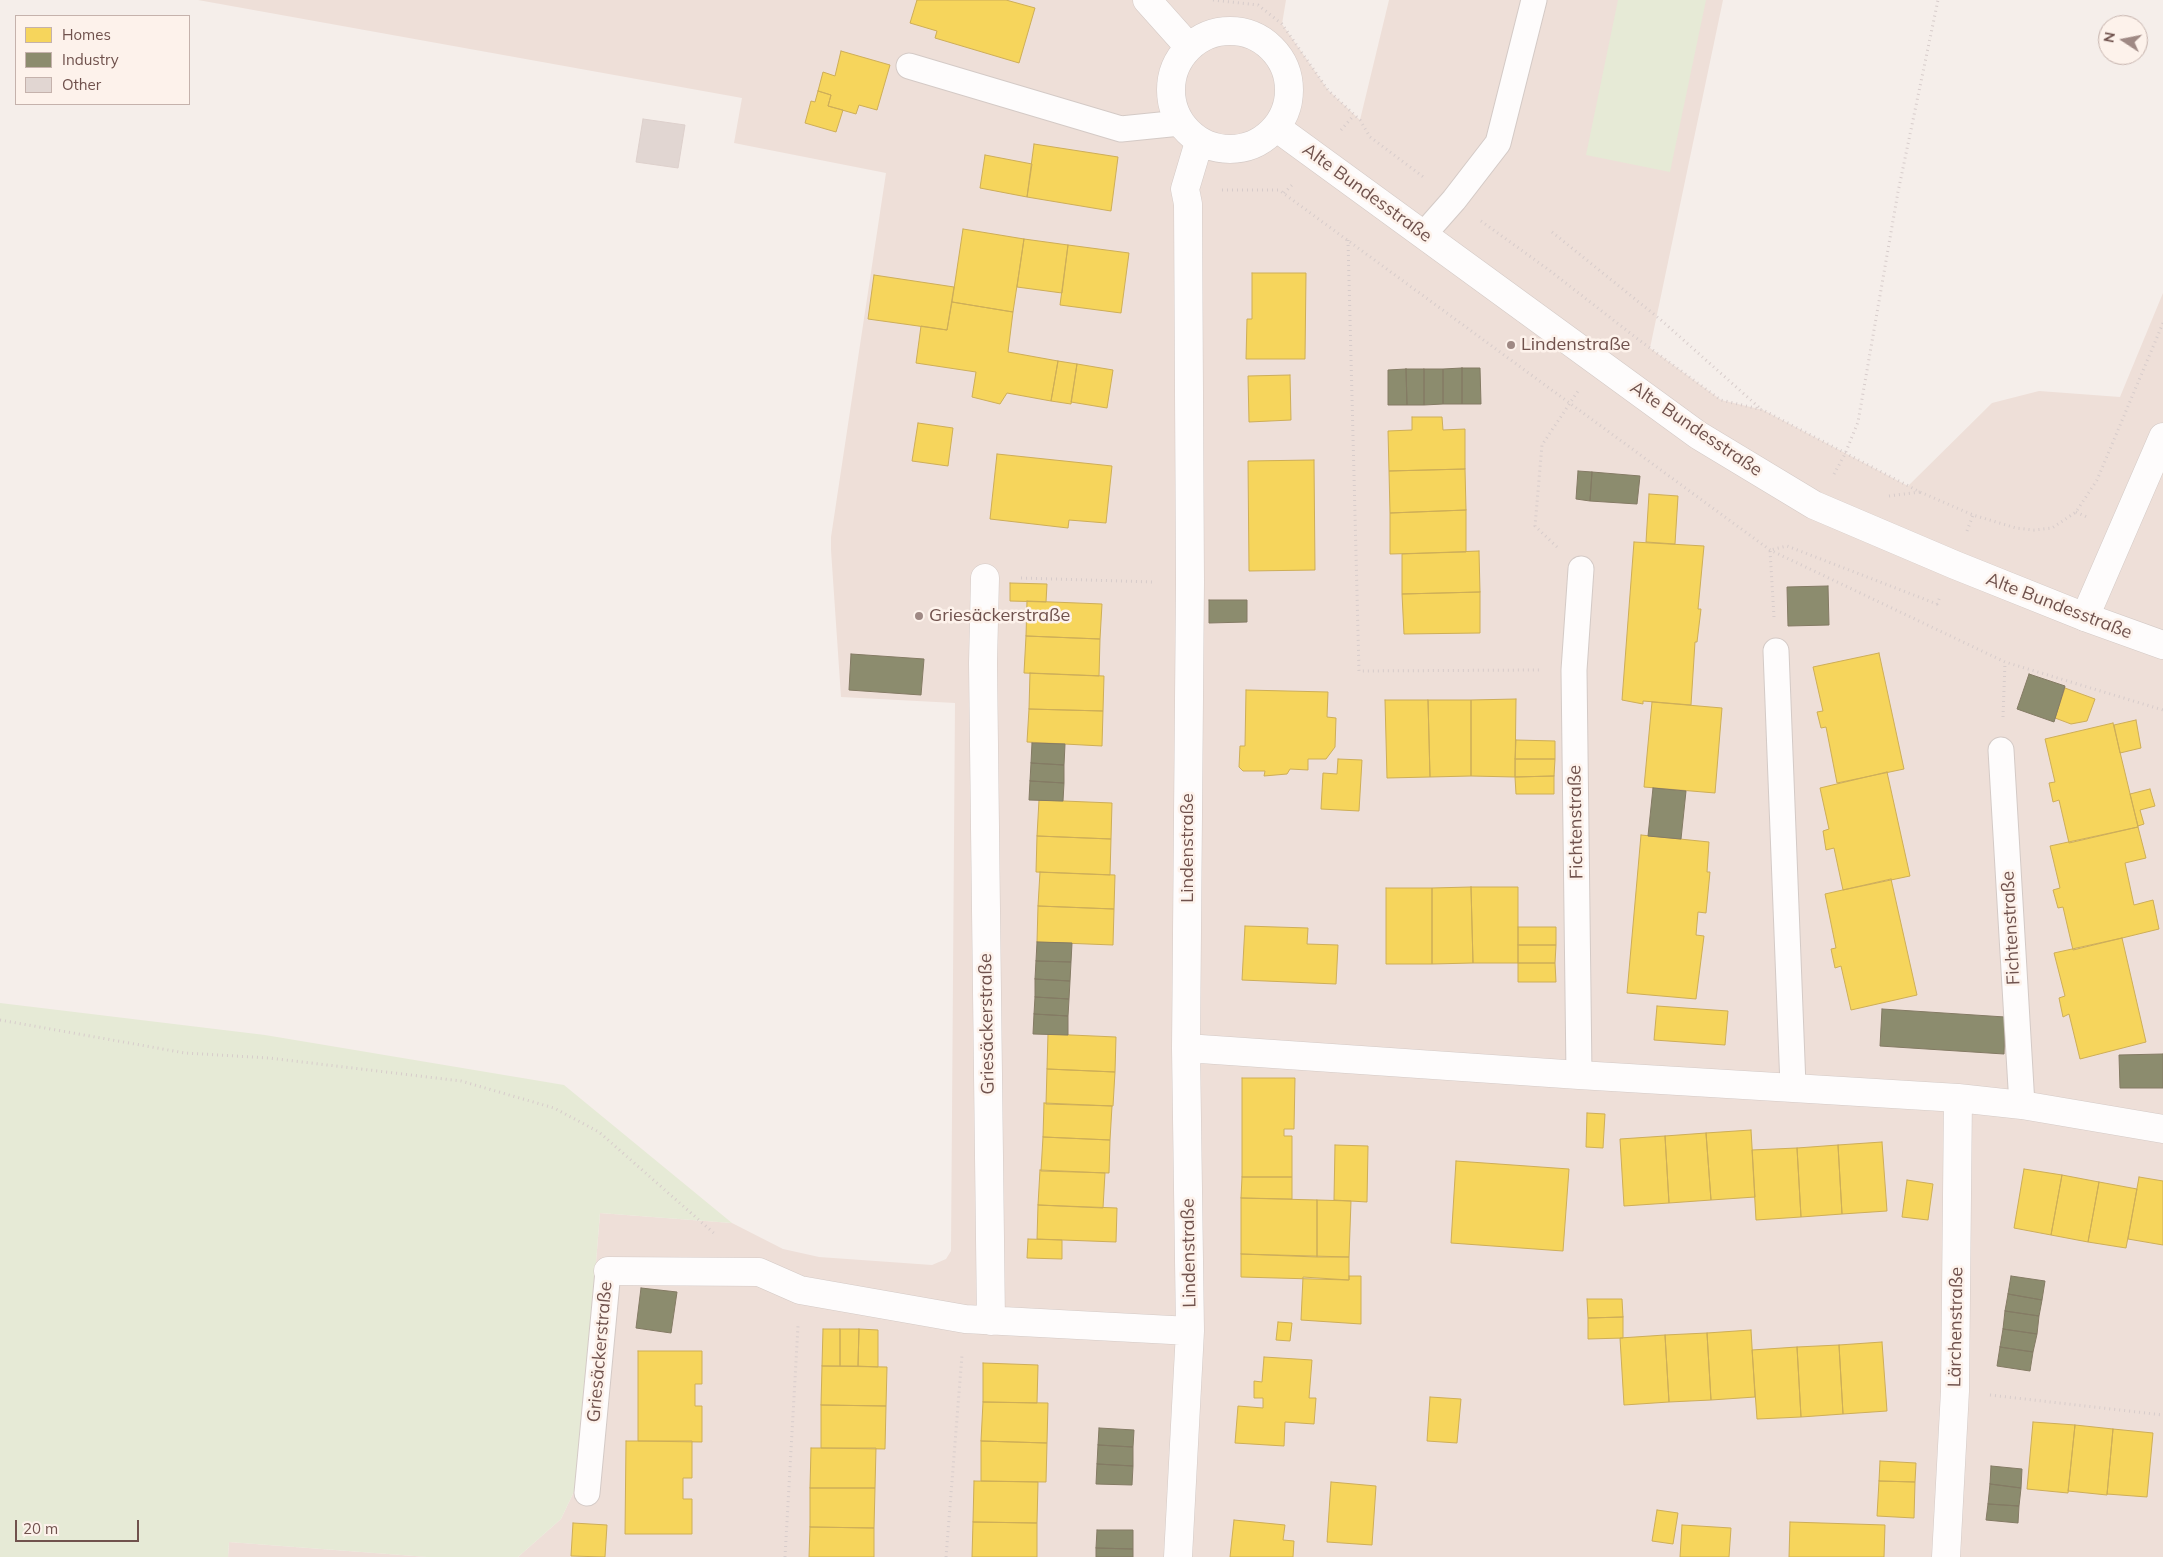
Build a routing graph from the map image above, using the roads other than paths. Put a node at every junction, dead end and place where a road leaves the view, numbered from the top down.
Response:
1 (1147, 0) edge
2 (1534, 0) edge
3 (1189, 47) junction
4 (909, 66) dead end
5 (1180, 123) junction
6 (1277, 128) junction
7 (1199, 142) junction
8 (1424, 234) junction
9 (2163, 437) edge
10 (1581, 569) road end
11 (985, 578) road end
12 (2084, 617) junction
13 (2163, 646) edge
14 (1776, 650) road end
15 (2001, 750) road end
16 (1186, 1048) junction
17 (1579, 1075) junction
18 (1793, 1086) junction
19 (1958, 1098) junction
20 (2022, 1105) junction
21 (2163, 1129) edge
22 (608, 1271) joint
23 (978, 1320) junction
24 (1190, 1331) junction
25 (587, 1493) dead end
26 (1178, 1557) edge
27 (1946, 1557) edge

1 - 3 street
2 - 8 lane
3 - 5 street
3 - 6 street
4 - 5 lane
5 - 7 street
6 - 7 street
6 - 8 street, Alte Bundesstraße
7 - 16 street, Lindenstraße
8 - 12 street, Alte Bundesstraße
9 - 12 street
10 - 17 lane, Fichtenstraße
11 - 23 street, Griesäckerstraße
12 - 13 street, Alte Bundesstraße
14 - 18 lane
15 - 20 lane, Fichtenstraße
16 - 17 street
16 - 24 street, Lindenstraße
17 - 18 street
18 - 19 street
19 - 20 street
19 - 27 street, Lärchenstraße
20 - 21 street
22 - 23 street, Griesäckerstraße
22 - 25 lane, Griesäckerstraße
23 - 24 street, Griesäckerstraße
24 - 26 street, Lindenstraße

